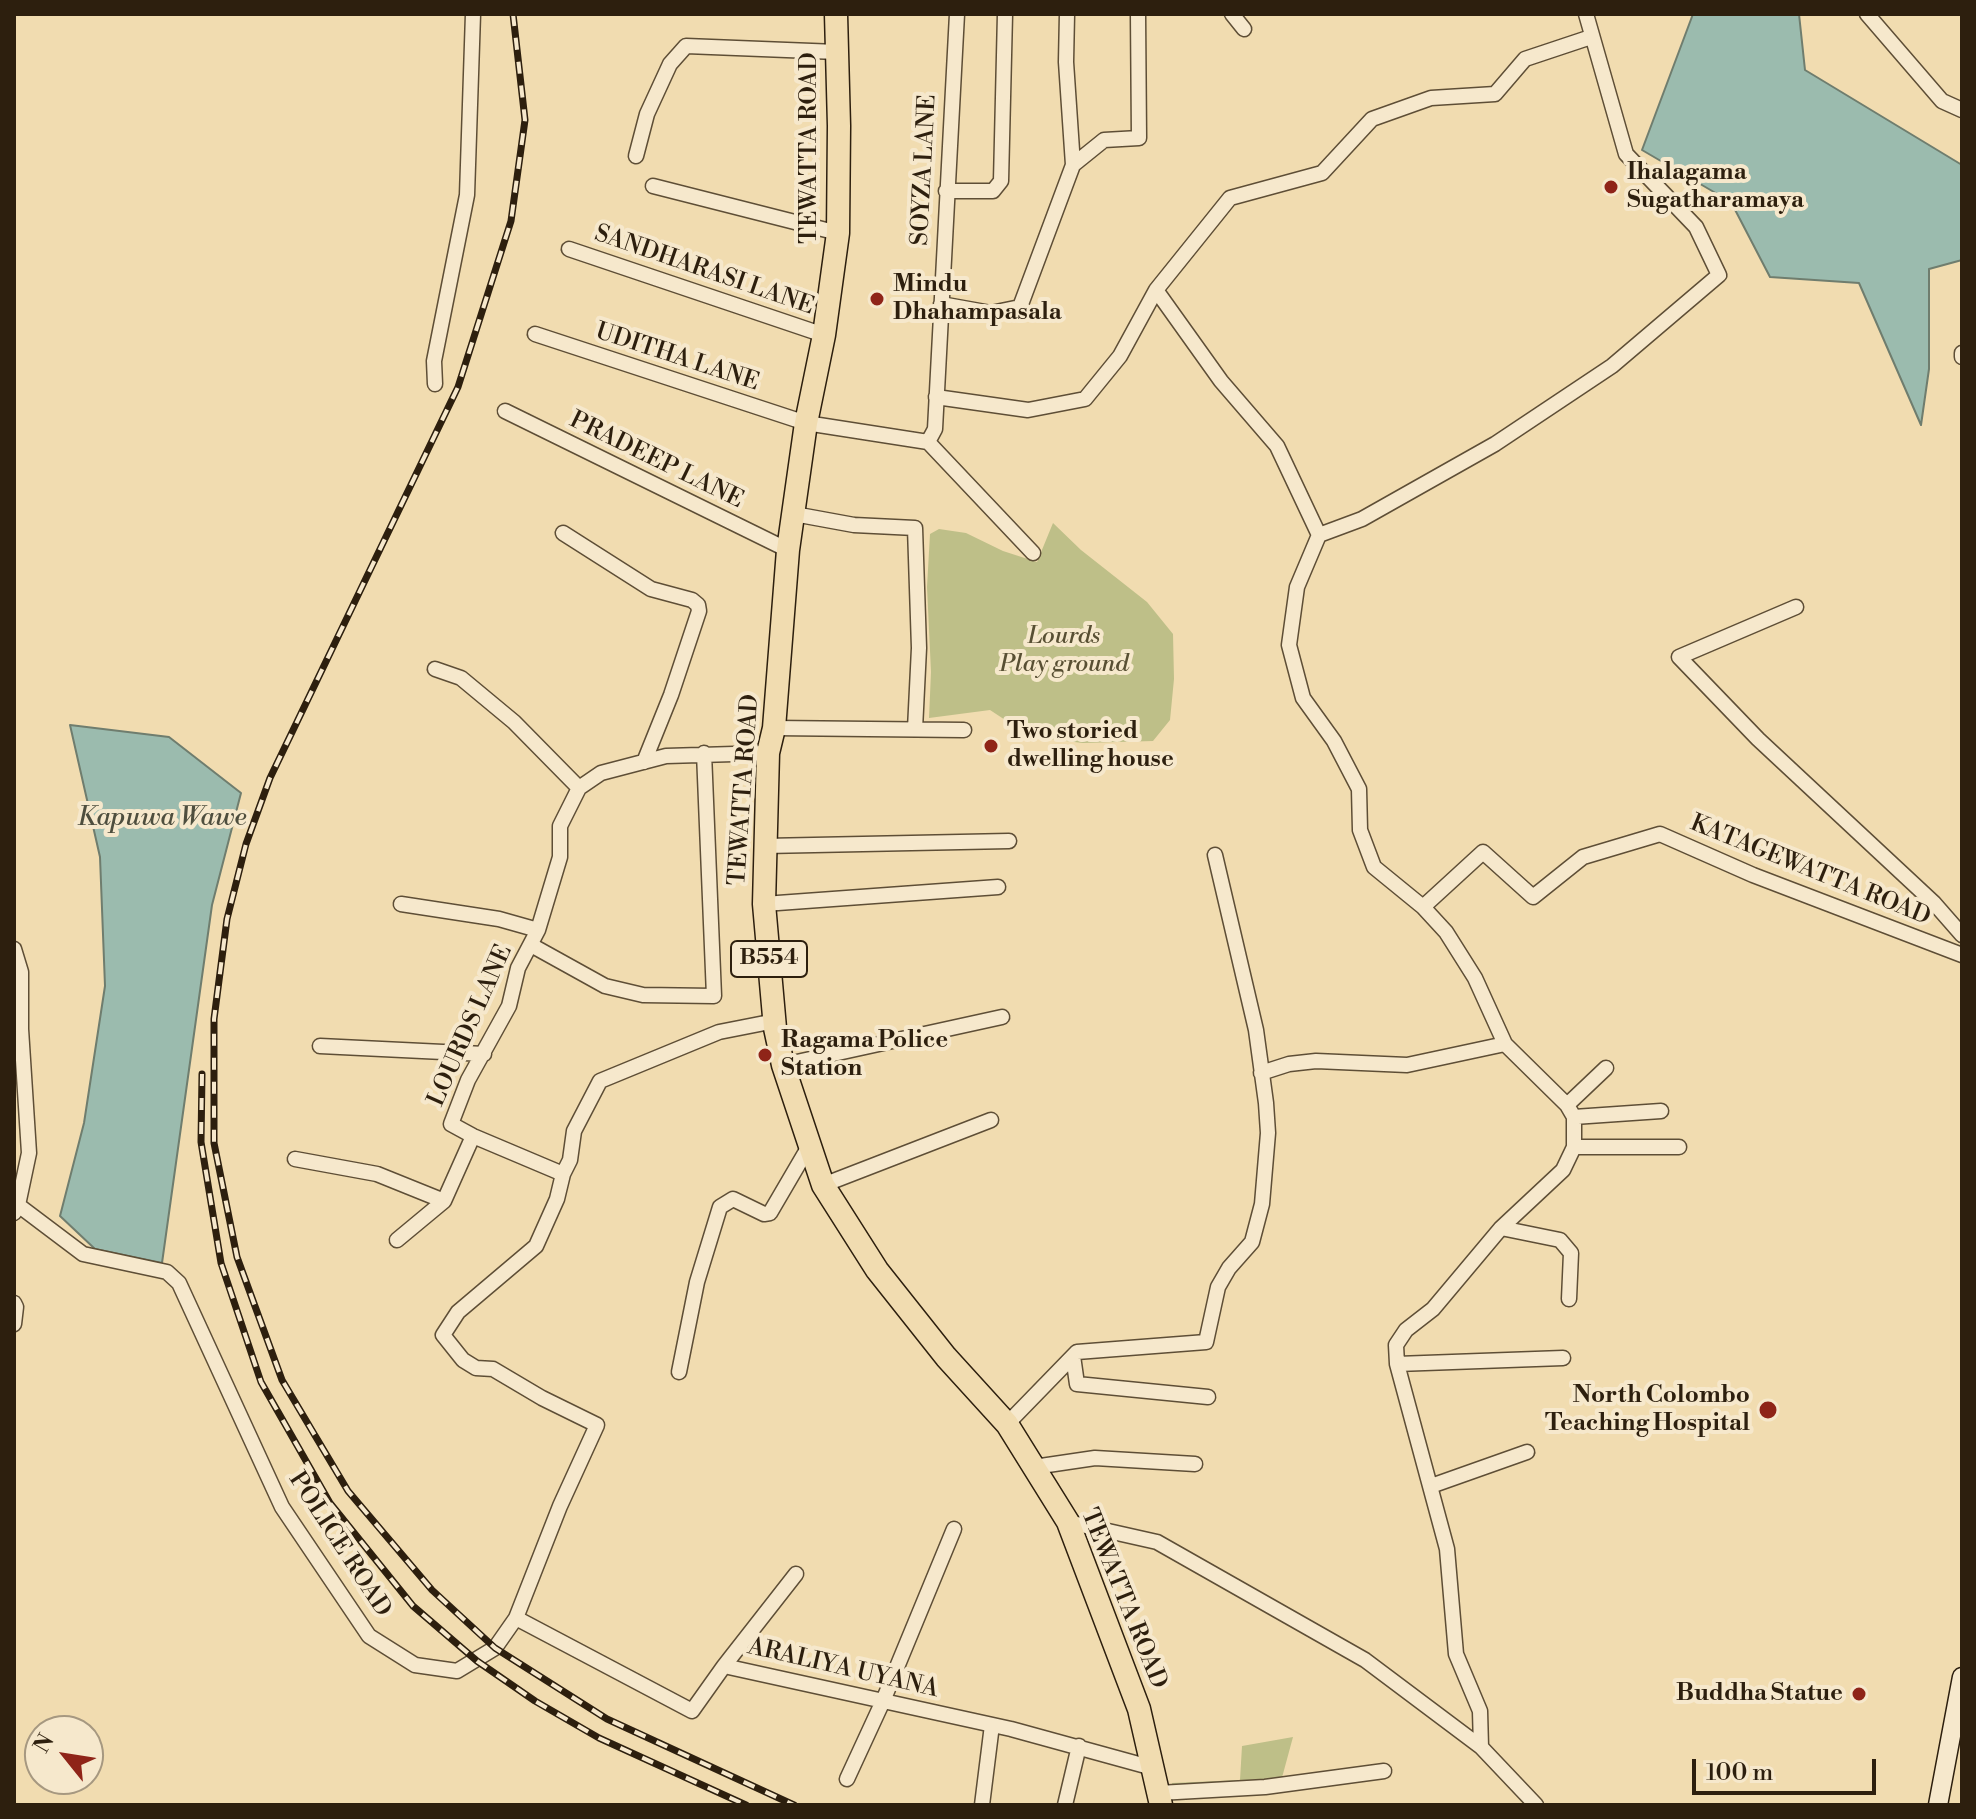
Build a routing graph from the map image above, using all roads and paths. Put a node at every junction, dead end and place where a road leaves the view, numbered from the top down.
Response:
1 (473, 14) edge
2 (836, 14) edge
3 (957, 14) edge
4 (1005, 14) edge
5 (1067, 14) edge
6 (1138, 14) edge
7 (1232, 14) edge
8 (1586, 14) edge
9 (1867, 14) edge
10 (1244, 29) dead end
11 (1591, 37) junction
12 (837, 52) junction
13 (1962, 110) edge
14 (636, 156) dead end
15 (1073, 165) junction
16 (653, 186) dead end
17 (946, 191) junction
18 (838, 233) junction
19 (569, 249) dead end
20 (1156, 290) junction
21 (941, 304) junction
22 (535, 334) dead end
23 (824, 335) junction
24 (435, 384) dead end
25 (936, 397) junction
26 (505, 411) dead end
27 (806, 423) junction
28 (928, 442) junction
29 (794, 514) junction
30 (563, 533) dead end
31 (1319, 535) junction
32 (788, 550) junction
33 (1033, 553) dead end
34 (1796, 607) dead end
35 (435, 669) dead end
36 (774, 728) junction
37 (915, 729) junction
38 (964, 730) dead end
39 (704, 753) junction
40 (768, 753) junction
41 (644, 762) junction
42 (579, 788) junction
43 (1009, 841) dead end
44 (765, 846) junction
45 (1215, 855) dead end
46 (998, 887) dead end
47 (401, 904) dead end
48 (764, 904) junction
49 (1423, 907) junction
50 (538, 930) junction
51 (1962, 935) edge
52 (531, 945) junction
53 (14, 949) edge
54 (1962, 955) edge
55 (1002, 1017) dead end
56 (775, 1021) junction
57 (1505, 1044) junction
58 (320, 1046) dead end
59 (484, 1054) junction
60 (783, 1065) junction
61 (1606, 1068) dead end
62 (1261, 1073) junction
63 (1570, 1111) junction
64 (1661, 1111) dead end
65 (991, 1120) dead end
66 (473, 1136) junction
67 (1574, 1147) junction
68 (1679, 1147) dead end
69 (808, 1148) junction
70 (295, 1159) dead end
71 (563, 1174) junction
72 (823, 1185) junction
73 (444, 1201) junction
74 (16, 1209) edge
75 (1501, 1228) junction
76 (397, 1240) dead end
77 (1569, 1299) dead end
78 (14, 1303) edge
79 (14, 1324) edge
80 (1073, 1356) junction
81 (1563, 1358) dead end
82 (1397, 1364) junction
83 (679, 1372) dead end
84 (1208, 1397) dead end
85 (1007, 1424) junction
86 (1527, 1452) dead end
87 (1195, 1464) dead end
88 (1034, 1467) junction
89 (1431, 1486) junction
90 (1068, 1522) junction
91 (954, 1529) dead end
92 (796, 1574) dead end
93 (516, 1618) junction
94 (724, 1666) junction
95 (1962, 1677) edge
96 (883, 1701) junction
97 (992, 1725) junction
98 (1079, 1746) junction
99 (1481, 1747) junction
100 (1153, 1768) junction
101 (1384, 1771) dead end
102 (847, 1779) dead end
103 (1160, 1799) edge
104 (982, 1805) edge
105 (1065, 1805) edge
106 (1536, 1805) edge
107 (1938, 1805) edge

1 - 24 street
2 - 12 main road, TEWATTA ROAD / B554
3 - 17 street, SOYZA LANE
4 - 17 street
5 - 15 street
6 - 15 street
7 - 10 street
8 - 11 street
9 - 13 street
11 - 20 street
11 - 31 street
12 - 14 street
12 - 18 main road, TEWATTA ROAD / B554
15 - 21 street
16 - 18 street
17 - 21 street, SOYZA LANE
18 - 23 main road, TEWATTA ROAD / B554
19 - 23 street, SANDHARASI LANE
20 - 25 street
20 - 31 street
21 - 25 street, SOYZA LANE
22 - 27 street, UDITHA LANE
23 - 27 main road, TEWATTA ROAD / B554
25 - 28 street, SOYZA LANE
26 - 32 street, PRADEEP LANE
27 - 28 street
27 - 29 main road, TEWATTA ROAD / B554
28 - 33 street
29 - 32 main road, TEWATTA ROAD / B554
29 - 37 street
30 - 41 street
31 - 49 street
32 - 36 main road, TEWATTA ROAD / B554
34 - 51 street
35 - 42 street
36 - 37 street
36 - 40 main road, TEWATTA ROAD / B554
37 - 38 street
39 - 40 street
39 - 41 street
39 - 52 street
40 - 44 main road, TEWATTA ROAD / B554
41 - 42 street
42 - 50 street, LOURDS LANE
43 - 44 street
44 - 48 main road, TEWATTA ROAD / B554
45 - 62 street
46 - 48 street
47 - 50 street
48 - 56 main road, TEWATTA ROAD / B554
49 - 54 street, KATAGEWATTA ROAD
49 - 57 street
50 - 52 street, LOURDS LANE
52 - 59 street, LOURDS LANE
53 - 74 street
55 - 60 street
56 - 60 main road, TEWATTA ROAD / B554
56 - 71 street
57 - 62 street
57 - 63 street
58 - 59 street
59 - 66 street, LOURDS LANE
60 - 69 main road, TEWATTA ROAD / B554
61 - 63 street
62 - 80 street
63 - 64 street
63 - 67 street
65 - 72 street
66 - 71 street, LOURDS LANE
66 - 73 street
67 - 68 street
67 - 75 street
69 - 72 main road, TEWATTA ROAD / B554
69 - 83 street
70 - 73 street
71 - 93 street, POLICE ROAD
72 - 85 main road, TEWATTA ROAD / B554
73 - 76 street
74 - 93 street, POLICE ROAD
75 - 77 street
75 - 82 street
78 - 79 street
80 - 84 street
80 - 85 street
81 - 82 street
82 - 89 street
85 - 88 main road, TEWATTA ROAD / B554
86 - 89 street
87 - 88 street
88 - 90 main road, TEWATTA ROAD / B554
89 - 99 street
90 - 99 street
90 - 100 main road, TEWATTA ROAD / B554
91 - 96 street
92 - 94 street
93 - 94 street, ARALIYA UYANA
94 - 96 street, ARALIYA UYANA
95 - 107 street
96 - 97 street, ARALIYA UYANA
96 - 102 street
97 - 98 street, ARALIYA UYANA
97 - 104 street
98 - 100 street, ARALIYA UYANA
98 - 105 street
99 - 106 street
100 - 103 main road, TEWATTA ROAD / B554
101 - 103 street

